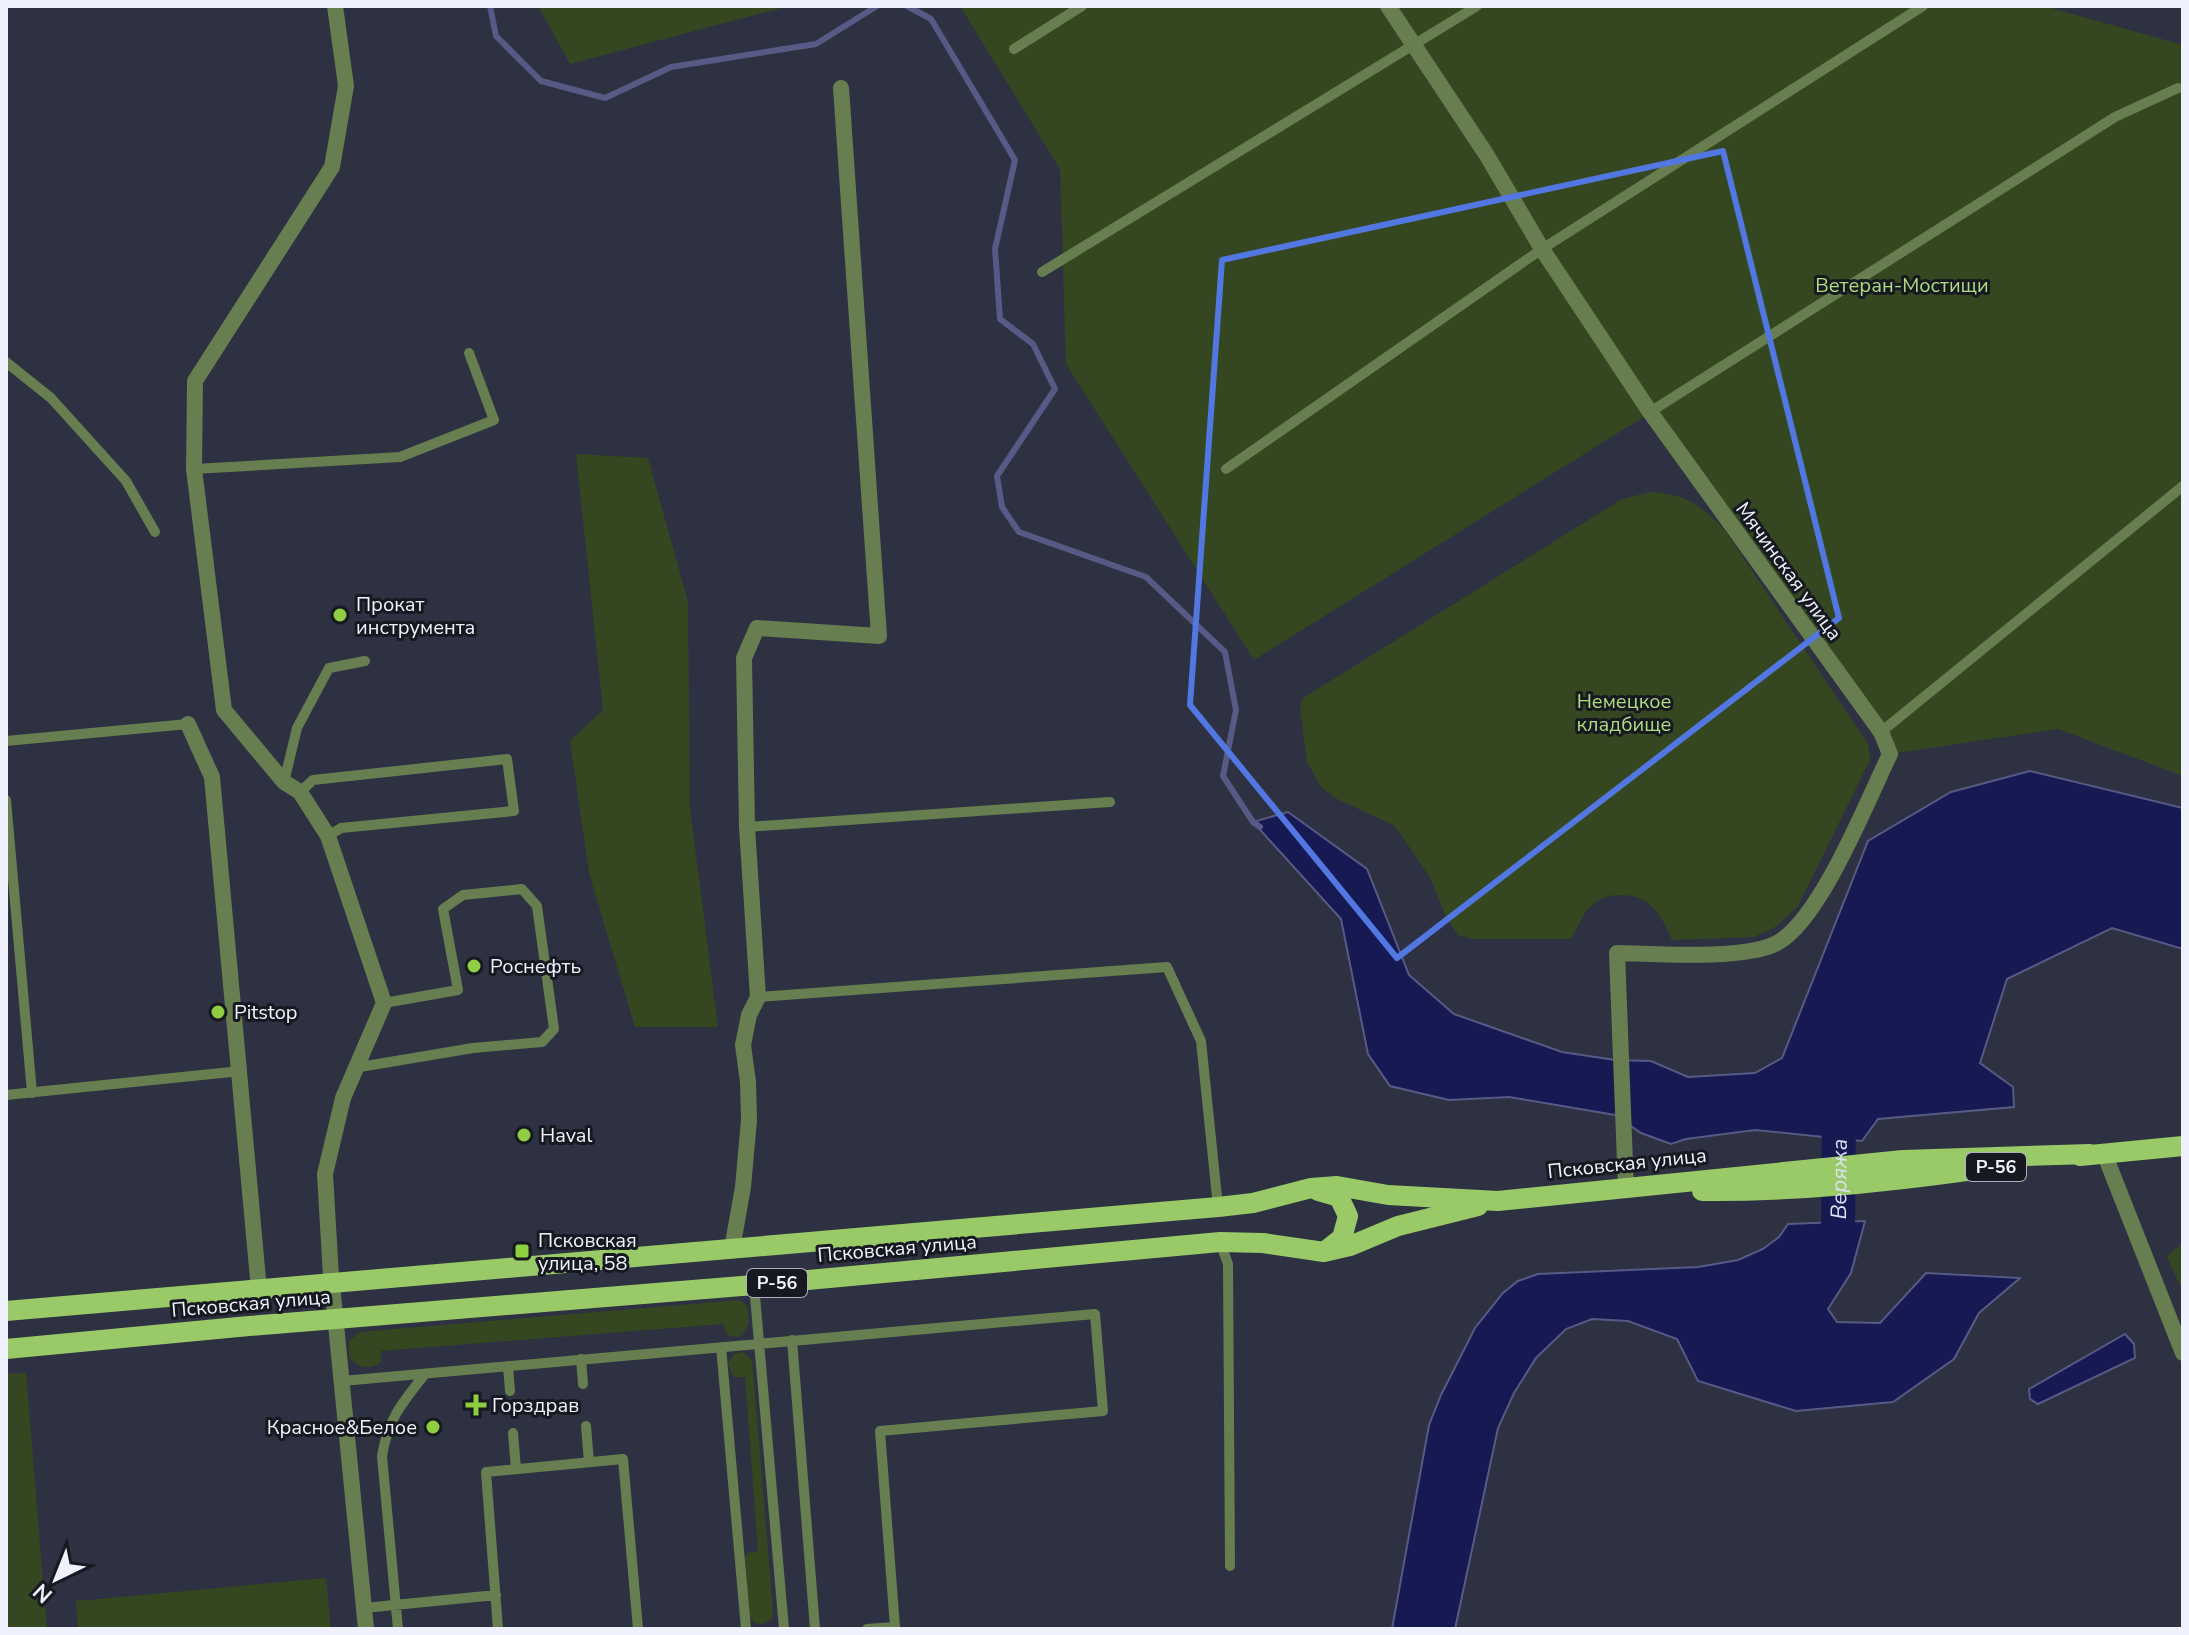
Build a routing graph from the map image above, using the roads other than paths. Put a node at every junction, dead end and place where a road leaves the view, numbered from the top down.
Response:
1 (335, 6) edge
2 (1082, 6) edge
3 (1388, 6) edge
4 (1477, 6) edge
5 (1923, 6) edge
6 (1414, 45) junction
7 (1014, 49) dead end
8 (841, 88) dead end
9 (2178, 88) dead end
10 (1542, 249) junction
11 (1042, 272) dead end
12 (469, 353) dead end
13 (6, 362) edge
14 (1650, 412) junction
15 (194, 469) junction
16 (1226, 469) dead end
17 (2183, 486) edge
18 (155, 532) dead end
19 (365, 661) dead end
20 (188, 724) joint
21 (1881, 732) junction
22 (6, 741) edge
23 (284, 782) junction
24 (300, 792) junction
25 (6, 800) edge
26 (1110, 802) dead end
27 (747, 827) junction
28 (328, 836) junction
29 (758, 997) junction
30 (384, 1003) junction
31 (354, 1068) junction
32 (241, 1071) junction
33 (32, 1093) junction
34 (6, 1095) edge
35 (2183, 1146) edge
36 (2097, 1154) junction
37 (1311, 1188) junction
38 (1626, 1189) junction
39 (1498, 1201) junction
40 (1218, 1207) junction
41 (1220, 1242) junction
42 (732, 1249) junction
43 (1324, 1252) junction
44 (332, 1284) junction
45 (754, 1285) junction
46 (259, 1290) junction
47 (6, 1311) edge
48 (335, 1320) junction
49 (792, 1340) junction
50 (761, 1343) junction
51 (721, 1347) junction
52 (6, 1349) edge
53 (2183, 1353) edge
54 (581, 1359) junction
55 (508, 1366) junction
56 (425, 1374) junction
57 (342, 1381) junction
58 (583, 1384) dead end
59 (510, 1391) dead end
60 (586, 1426) dead end
61 (513, 1433) dead end
62 (589, 1462) junction
63 (516, 1469) junction
64 (1230, 1566) dead end
65 (496, 1595) junction
66 (396, 1605) junction
67 (364, 1608) junction
68 (366, 1629) edge
69 (398, 1629) edge
70 (498, 1629) edge
71 (638, 1629) edge
72 (746, 1629) edge
73 (784, 1629) edge
74 (815, 1629) edge
75 (867, 1629) edge

1 - 15 street
2 - 7 lane
3 - 6 street, Мячинская улица
4 - 6 lane
5 - 10 lane
6 - 10 street, Мячинская улица
6 - 11 lane
8 - 27 street
9 - 14 lane
10 - 14 street, Мячинская улица
10 - 16 lane
12 - 15 lane
13 - 18 lane
14 - 21 street, Мячинская улица
15 - 23 street
17 - 21 lane
19 - 23 lane
20 - 22 lane
20 - 32 street
21 - 38 street
23 - 24 street
24 - 28 street
24 - 28 lane
25 - 33 lane
26 - 27 lane
27 - 29 street
28 - 30 street
29 - 40 lane
29 - 42 street
30 - 31 street
30 - 31 lane
31 - 44 street
32 - 33 lane
32 - 46 street
33 - 34 lane
35 - 36 main road, Р-56
36 - 38 main road, Псковская улица / Р-56
36 - 53 street
37 - 39 main road, Псковская улица
37 - 40 main road, Псковская улица
37 - 43 main road
38 - 39 main road, Псковская улица / Р-56
39 - 43 main road, Псковская улица / Р-56
40 - 42 main road, Псковская улица
41 - 43 main road, Псковская улица / Р-56
41 - 45 main road, Псковская улица / Р-56
41 - 64 lane
42 - 44 main road, Псковская улица
44 - 46 main road, Псковская улица
44 - 48 street
45 - 48 main road, Псковская улица / Р-56
45 - 50 lane
46 - 47 main road, Псковская улица
48 - 52 main road, Псковская улица / Р-56
48 - 57 street
49 - 50 lane
49 - 74 lane
49 - 75 lane
50 - 51 lane
50 - 73 lane
51 - 54 lane
51 - 72 lane
54 - 55 lane
54 - 58 lane
55 - 56 lane
55 - 59 lane
56 - 57 lane
56 - 66 lane
57 - 67 street
60 - 62 lane
61 - 63 lane
62 - 63 lane
62 - 71 lane
63 - 65 lane
65 - 66 lane
65 - 70 lane
66 - 67 lane
66 - 69 lane
67 - 68 street

